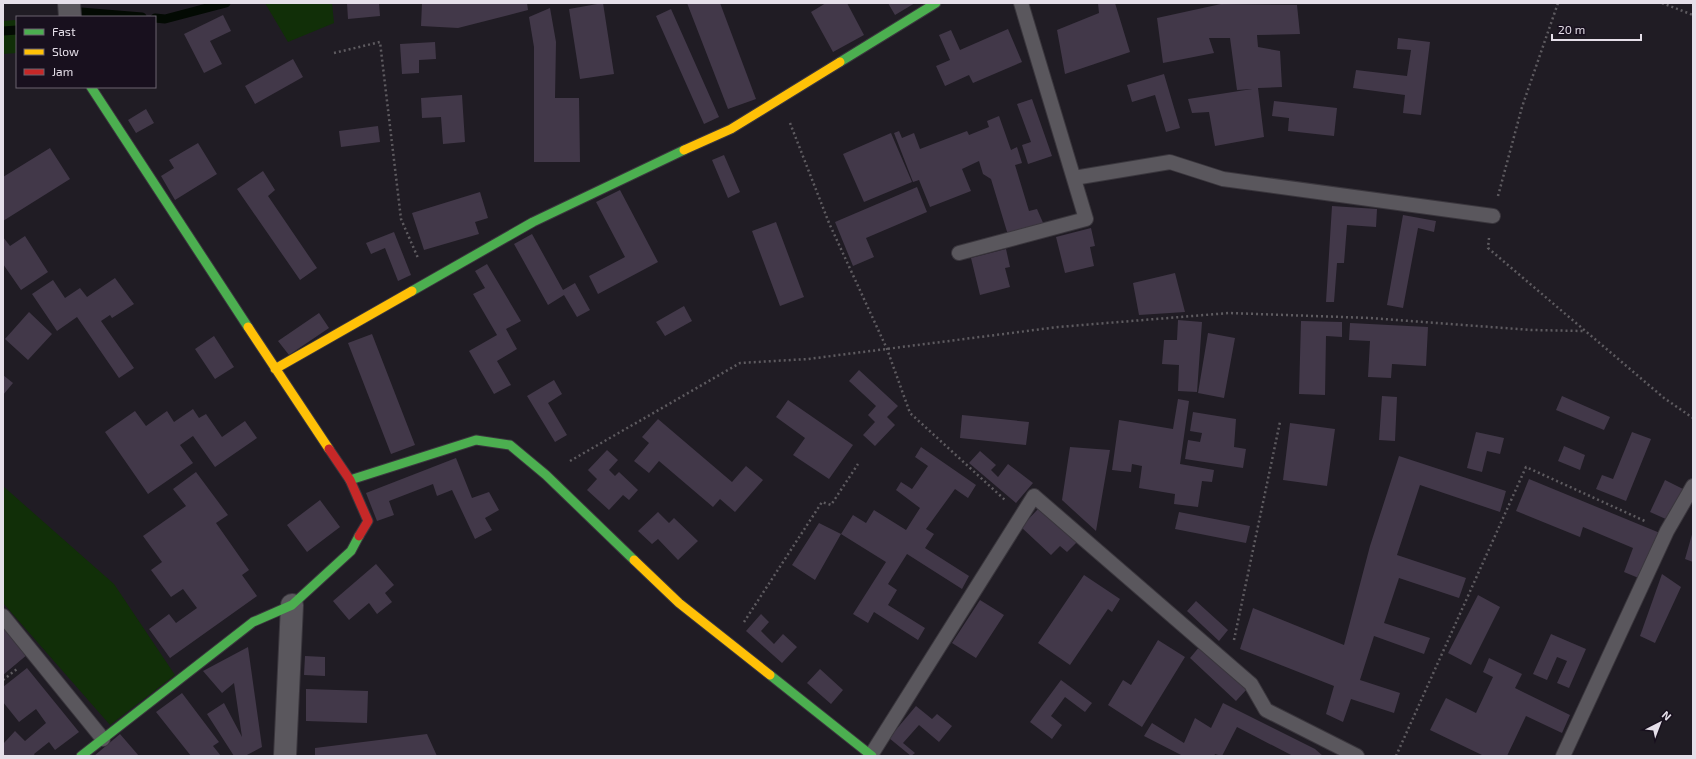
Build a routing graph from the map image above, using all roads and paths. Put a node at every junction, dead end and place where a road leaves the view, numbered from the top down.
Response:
1 (69, 3) edge
2 (936, 3) edge
3 (1021, 3) edge
4 (1558, 3) edge
5 (1662, 3) edge
6 (1693, 15) edge
7 (70, 16) edge
8 (334, 53) dead end
9 (92, 88) edge
10 (782, 99) junction
11 (1074, 178) junction
12 (1493, 216) junction
13 (960, 253) dead end
14 (428, 282) junction
15 (1584, 331) junction
16 (887, 349) junction
17 (275, 369) junction
18 (1693, 418) edge
19 (1280, 422) dead end
20 (858, 464) dead end
21 (546, 475) junction
22 (350, 480) junction
23 (1693, 486) edge
24 (1022, 515) junction
25 (1667, 531) junction
26 (292, 605) junction
27 (3, 616) edge
28 (730, 643) junction
29 (1229, 664) junction
30 (103, 739) junction
31 (81, 756) edge
32 (285, 756) edge
33 (872, 756) edge
34 (1357, 756) edge
35 (1396, 756) edge
36 (1563, 756) edge

1 - 7 street
2 - 10 street
3 - 11 lane
4 - 12 path
5 - 6 path
8 - 14 path
9 - 17 street
10 - 14 street
10 - 16 path
11 - 12 lane
11 - 13 lane
12 - 15 path
14 - 17 street
15 - 16 path
15 - 18 path
16 - 21 path
16 - 24 path
17 - 22 street
19 - 29 path
20 - 28 path
21 - 22 street
21 - 28 street
22 - 26 street
23 - 25 lane
24 - 29 lane
24 - 33 lane
25 - 35 path
25 - 36 lane
26 - 30 street
26 - 32 street
27 - 30 lane
28 - 33 street
29 - 34 lane
30 - 31 street

